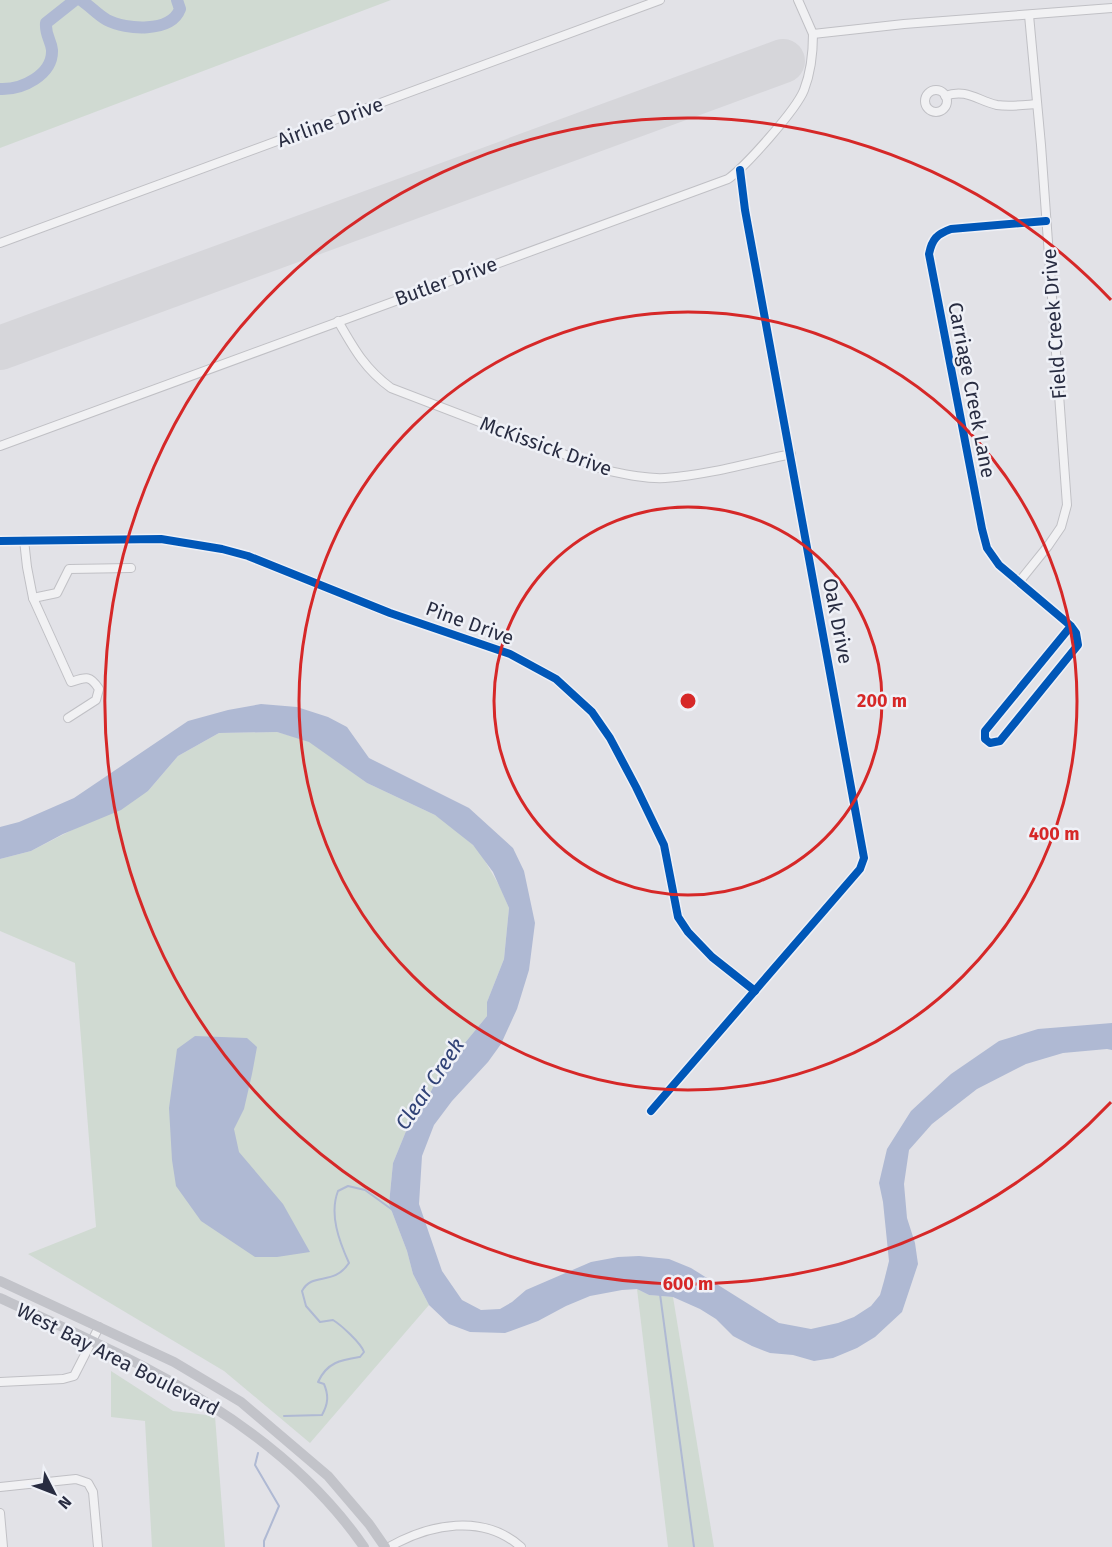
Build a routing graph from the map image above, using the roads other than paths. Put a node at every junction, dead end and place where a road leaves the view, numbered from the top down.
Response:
1 (660, 0) edge
2 (798, 0) edge
3 (1112, 8) edge
4 (1029, 15) junction
5 (813, 34) junction
6 (945, 96) dead end
7 (1037, 104) junction
8 (740, 170) junction
9 (1046, 221) junction
10 (0, 243) edge
11 (338, 321) junction
12 (0, 446) edge
13 (791, 454) junction
14 (24, 540) junction
15 (0, 542) edge
16 (131, 568) dead end
17 (1019, 582) junction
18 (33, 598) junction
19 (1071, 626) junction
20 (68, 718) dead end
21 (755, 991) junction
22 (651, 1111) dead end
23 (0, 1281) edge
24 (0, 1298) edge
25 (99, 1327) junction
26 (92, 1341) junction
27 (0, 1382) edge
28 (0, 1487) edge
29 (0, 1513) edge
30 (3, 1547) edge
31 (98, 1547) edge
32 (364, 1547) edge
33 (387, 1547) edge
34 (521, 1547) edge

1 - 10 street, Airline Drive
2 - 5 street
3 - 4 street
4 - 5 street
4 - 7 street, Field Creek Drive
5 - 8 street, Butler Drive
6 - 7 street
7 - 9 street, Field Creek Drive
8 - 11 street, Butler Drive
8 - 13 street, Oak Drive
9 - 17 street, Field Creek Drive
9 - 17 street, Carriage Creek Lane
11 - 12 street, Butler Drive
11 - 13 street, McKissick Drive
13 - 21 street, Oak Drive
14 - 15 street, Pine Drive
14 - 18 street
14 - 21 street, Pine Drive
16 - 18 street
17 - 19 street, Carriage Creek Lane
18 - 20 street
19 - 19 street
21 - 22 street, Oak Drive
23 - 25 main road, West Bay Area Boulevard
24 - 26 main road, West Bay Area Boulevard
25 - 26 street
25 - 33 main road, West Bay Area Boulevard
26 - 27 street
26 - 32 main road, West Bay Area Boulevard
28 - 31 street
29 - 30 street
33 - 34 street

